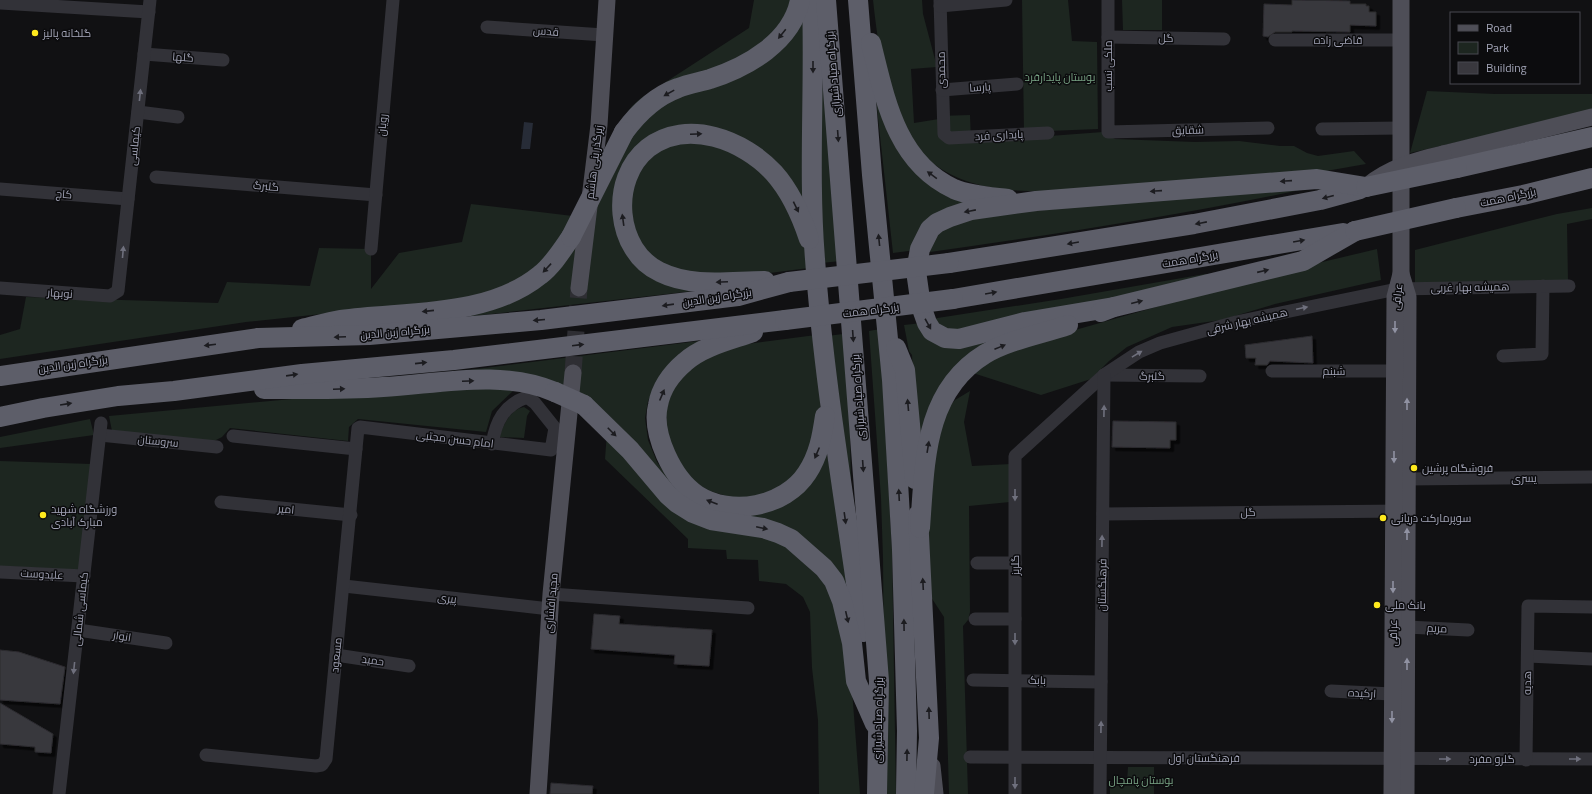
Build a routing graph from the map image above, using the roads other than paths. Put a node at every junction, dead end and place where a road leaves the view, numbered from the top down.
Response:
1 (393, 0) edge
2 (607, 0) edge
3 (800, 0) edge
4 (812, 0) edge
5 (826, 0) edge
6 (860, 0) edge
7 (1006, 0) edge
8 (1108, 0) edge
9 (1401, 0) edge
10 (0, 3) edge
11 (940, 3) edge
12 (149, 6) edge
13 (487, 27) dead end
14 (604, 35) junction
15 (1108, 37) junction
16 (1224, 38) dead end
17 (1275, 40) dead end
18 (1401, 40) junction
19 (144, 54) junction
20 (222, 60) dead end
21 (1017, 84) dead end
22 (942, 90) junction
23 (138, 112) junction
24 (178, 117) dead end
25 (1592, 117) edge
26 (1268, 128) dead end
27 (1401, 128) junction
28 (1322, 129) dead end
29 (1108, 132) joint
30 (1048, 133) dead end
31 (1592, 137) edge
32 (949, 138) joint
33 (1450, 161) junction
34 (156, 177) dead end
35 (1592, 178) edge
36 (1366, 187) junction
37 (0, 189) edge
38 (376, 195) junction
39 (128, 199) junction
40 (1036, 201) junction
41 (1355, 231) junction
42 (371, 249) dead end
43 (814, 257) junction
44 (1401, 278) junction
45 (789, 282) junction
46 (1543, 286) junction
47 (1569, 286) dead end
48 (0, 288) edge
49 (579, 288) tunnel mouth
50 (118, 291) joint
51 (1114, 307) junction
52 (785, 320) junction
53 (888, 327) junction
54 (258, 338) junction
55 (1503, 356) dead end
56 (1272, 371) dead end
57 (1395, 371) junction
58 (572, 373) tunnel mouth
59 (1104, 375) junction
60 (0, 376) edge
61 (1200, 376) dead end
62 (827, 387) junction
63 (174, 391) junction
64 (43, 408) junction
65 (577, 409) junction
66 (0, 418) edge
67 (0, 425) edge
68 (359, 428) joint
69 (101, 429) joint
70 (233, 436) dead end
71 (492, 444) junction
72 (217, 447) dead end
73 (356, 449) junction
74 (1592, 477) edge
75 (1407, 479) junction
76 (221, 502) dead end
77 (1400, 511) junction
78 (1103, 514) junction
79 (351, 515) junction
80 (920, 528) junction
81 (977, 563) dead end
82 (1015, 563) junction
83 (0, 572) edge
84 (84, 576) junction
85 (344, 586) junction
86 (551, 602) junction
87 (1592, 607) edge
88 (748, 608) dead end
89 (1015, 619) junction
90 (975, 620) dead end
91 (1407, 627) junction
92 (78, 630) junction
93 (1468, 630) dead end
94 (166, 643) dead end
95 (336, 655) junction
96 (1528, 656) junction
97 (1592, 659) edge
98 (409, 666) dead end
99 (973, 680) dead end
100 (1015, 680) junction
101 (1101, 682) junction
102 (1331, 691) dead end
103 (1392, 694) junction
104 (877, 729) junction
105 (929, 738) junction
106 (206, 755) dead end
107 (970, 757) dead end
108 (1015, 757) junction
109 (1100, 757) junction
110 (1399, 759) junction
111 (1526, 760) junction
112 (1592, 760) edge
113 (59, 794) edge
114 (538, 794) edge
115 (876, 794) edge
116 (906, 794) edge
117 (924, 794) edge
118 (935, 794) edge
119 (1015, 794) edge
120 (1100, 794) edge
121 (1392, 794) edge
122 (1406, 794) edge

1 - 38 street, رویان
2 - 14 main road
3 -> 54 highway, bridge
4 -> 43 highway
5 -> 104 highway, بزرگراه صیاد شیرازی
40 -> 6 highway
53 -> 6 highway
7 - 11 street
8 - 15 street, ملکی نسب
9 - 18 main road, عراقی
10 - 12 street
11 - 22 street, محمدی
12 - 19 street, کیماسی
13 - 14 street, قدس
14 - 49 main road, زیرگذر بنی هاشم
15 - 16 street, گل
15 - 29 street, ملکی نسب
17 - 18 street, قاضی زاده
18 - 27 main road, عراقی
19 - 20 street, گلها
23 -> 19 street, کیماسی
21 - 22 street, پارسا
22 - 32 street, محمدی
23 - 24 street
23 - 39 street, کیماسی
25 - 33 main road
26 - 29 street, شقایق
27 - 28 street
27 - 44 main road, عراقی
30 - 32 street, پایداری فرد
31 - 33 highway
33 - 36 highway, bridge
34 - 38 street, گلبرگ
35 - 41 highway, بزرگراه همت, bridge
36 -> 40 highway
36 -> 45 highway, bridge
37 - 39 street, کاج
38 - 42 street, رویان
50 -> 39 street, کیماسی
40 -> 51 highway
51 -> 41 highway
52 -> 41 highway, بزرگراه همت, bridge
45 -> 43 highway
43 - 62 highway
44 - 46 street, همیشه بهار غربی
44 -> 57 main road, عراقی
59 -> 44 street, همیشه بهار شرقی
75 -> 44 main road, عراقی
45 -> 54 highway, بزرگراه زین الدین
46 - 47 street, همیشه بهار غربی
46 - 55 street
48 - 50 street, نوبهار
80 -> 51 highway
62 -> 52 highway
63 -> 52 highway
80 -> 53 highway
116 -> 53 highway
54 -> 60 highway, بزرگراه زین الدین
56 - 57 street, شبنم
57 -> 77 main road, عراقی
58 - 65 main road, مجید افشاری
59 - 61 street, گلبرگ
78 -> 59 street, فرهنگستان
59 -> 82 street, گلریز
62 -> 104 highway
64 -> 63 highway
63 -> 65 highway, bridge
64 - 66 highway
64 - 67 main road
65 - 86 main road, مجید افشاری
65 -> 104 highway
68 - 71 street, امام حسن مجتبی
68 - 73 street, مسعود
69 - 72 street, سروستان
69 - 84 street, کیماسی شمالی
70 - 73 street
71 - 71 street, امام حسن مجتبی
73 - 79 street, مسعود
74 - 75 street, یسری
75 - 77 main road, عراقی
76 - 79 street, امیر
77 - 78 street, گل
91 -> 77 main road, عراقی
77 -> 103 main road, عراقی
101 -> 78 street, فرهنگستان
79 - 85 street, مسعود
105 -> 80 highway
81 - 82 street
82 - 89 street, گلریز
83 - 84 street, علیدوست
84 - 92 street, کیماسی شمالی
85 - 86 street, پیری
85 - 95 street, مسعود
86 - 88 street, پیری
86 - 114 main road, مجید افشاری
87 - 96 street, هدیه
89 - 90 street
89 -> 100 street, گلریز
91 - 93 street, مریم
110 -> 91 main road, عراقی
92 - 94 street, انوار
92 -> 113 street, کیماسی شمالی
95 - 98 street, حمید
95 - 106 street, مسعود
96 - 97 street
96 - 111 street, هدیه
99 - 100 street, بابک
100 - 101 street, بابک
100 - 108 street, گلریز
109 -> 101 street, فرهنگستان
102 - 103 street, ارکیده
103 -> 110 main road, عراقی
104 - 115 highway, بزرگراه صیاد شیرازی
105 - 117 highway
105 - 118 main road
107 - 108 street, فرهنگستان اول
108 - 109 street, فرهنگستان اول
108 -> 119 street, گلریز
109 - 110 street, فرهنگستان اول
109 - 120 street, فرهنگستان
110 -> 111 street, گلرو مفرد
110 - 121 main road, عراقی
110 - 122 main road, عراقی
111 -> 112 street, گلرو مفرد

